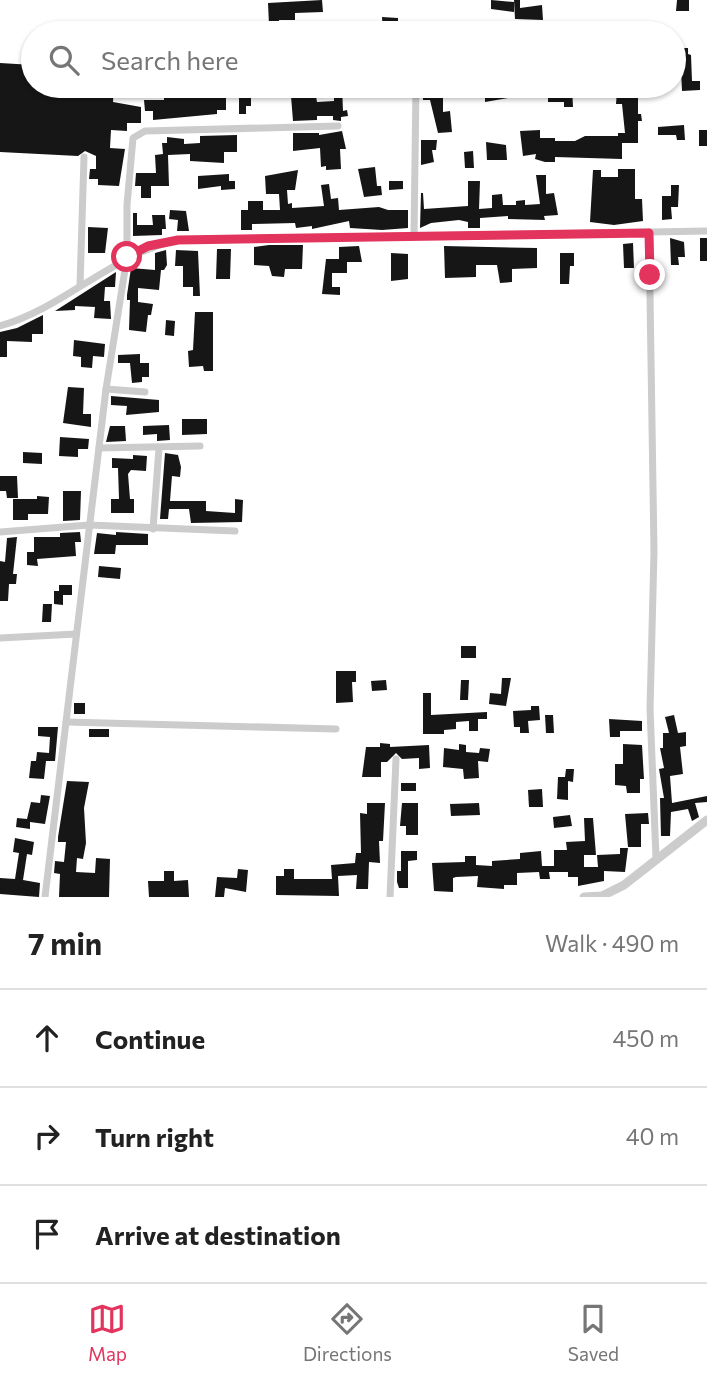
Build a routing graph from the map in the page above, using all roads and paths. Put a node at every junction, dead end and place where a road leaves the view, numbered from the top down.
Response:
1 (416, 98) edge
2 (338, 126) dead end
3 (84, 157) dead end
4 (707, 231) edge
5 (649, 233) junction
6 (414, 234) junction
7 (127, 257) junction
8 (80, 286) junction
9 (0, 326) edge
10 (106, 389) junction
11 (145, 392) dead end
12 (200, 446) dead end
13 (99, 449) junction
14 (159, 449) junction
15 (89, 525) junction
16 (153, 529) junction
17 (235, 531) dead end
18 (0, 532) edge
19 (76, 634) junction
20 (0, 638) edge
21 (66, 722) junction
22 (336, 729) dead end
23 (397, 759) dead end
24 (707, 820) edge
25 (656, 857) junction
26 (45, 897) edge
27 (390, 897) edge
28 (584, 897) edge

1 - 6 street
2 - 7 street
3 - 8 street
4 - 5 street
5 - 6 street
5 - 25 street
6 - 7 street
7 - 8 street
7 - 10 street
8 - 9 street
10 - 11 street
10 - 13 street
12 - 14 street
13 - 14 street
13 - 15 street
14 - 16 street
15 - 16 street
15 - 18 street
15 - 19 street
16 - 17 street
19 - 20 street
19 - 21 street
21 - 22 street
21 - 26 street
23 - 27 street
24 - 25 street
25 - 28 street

